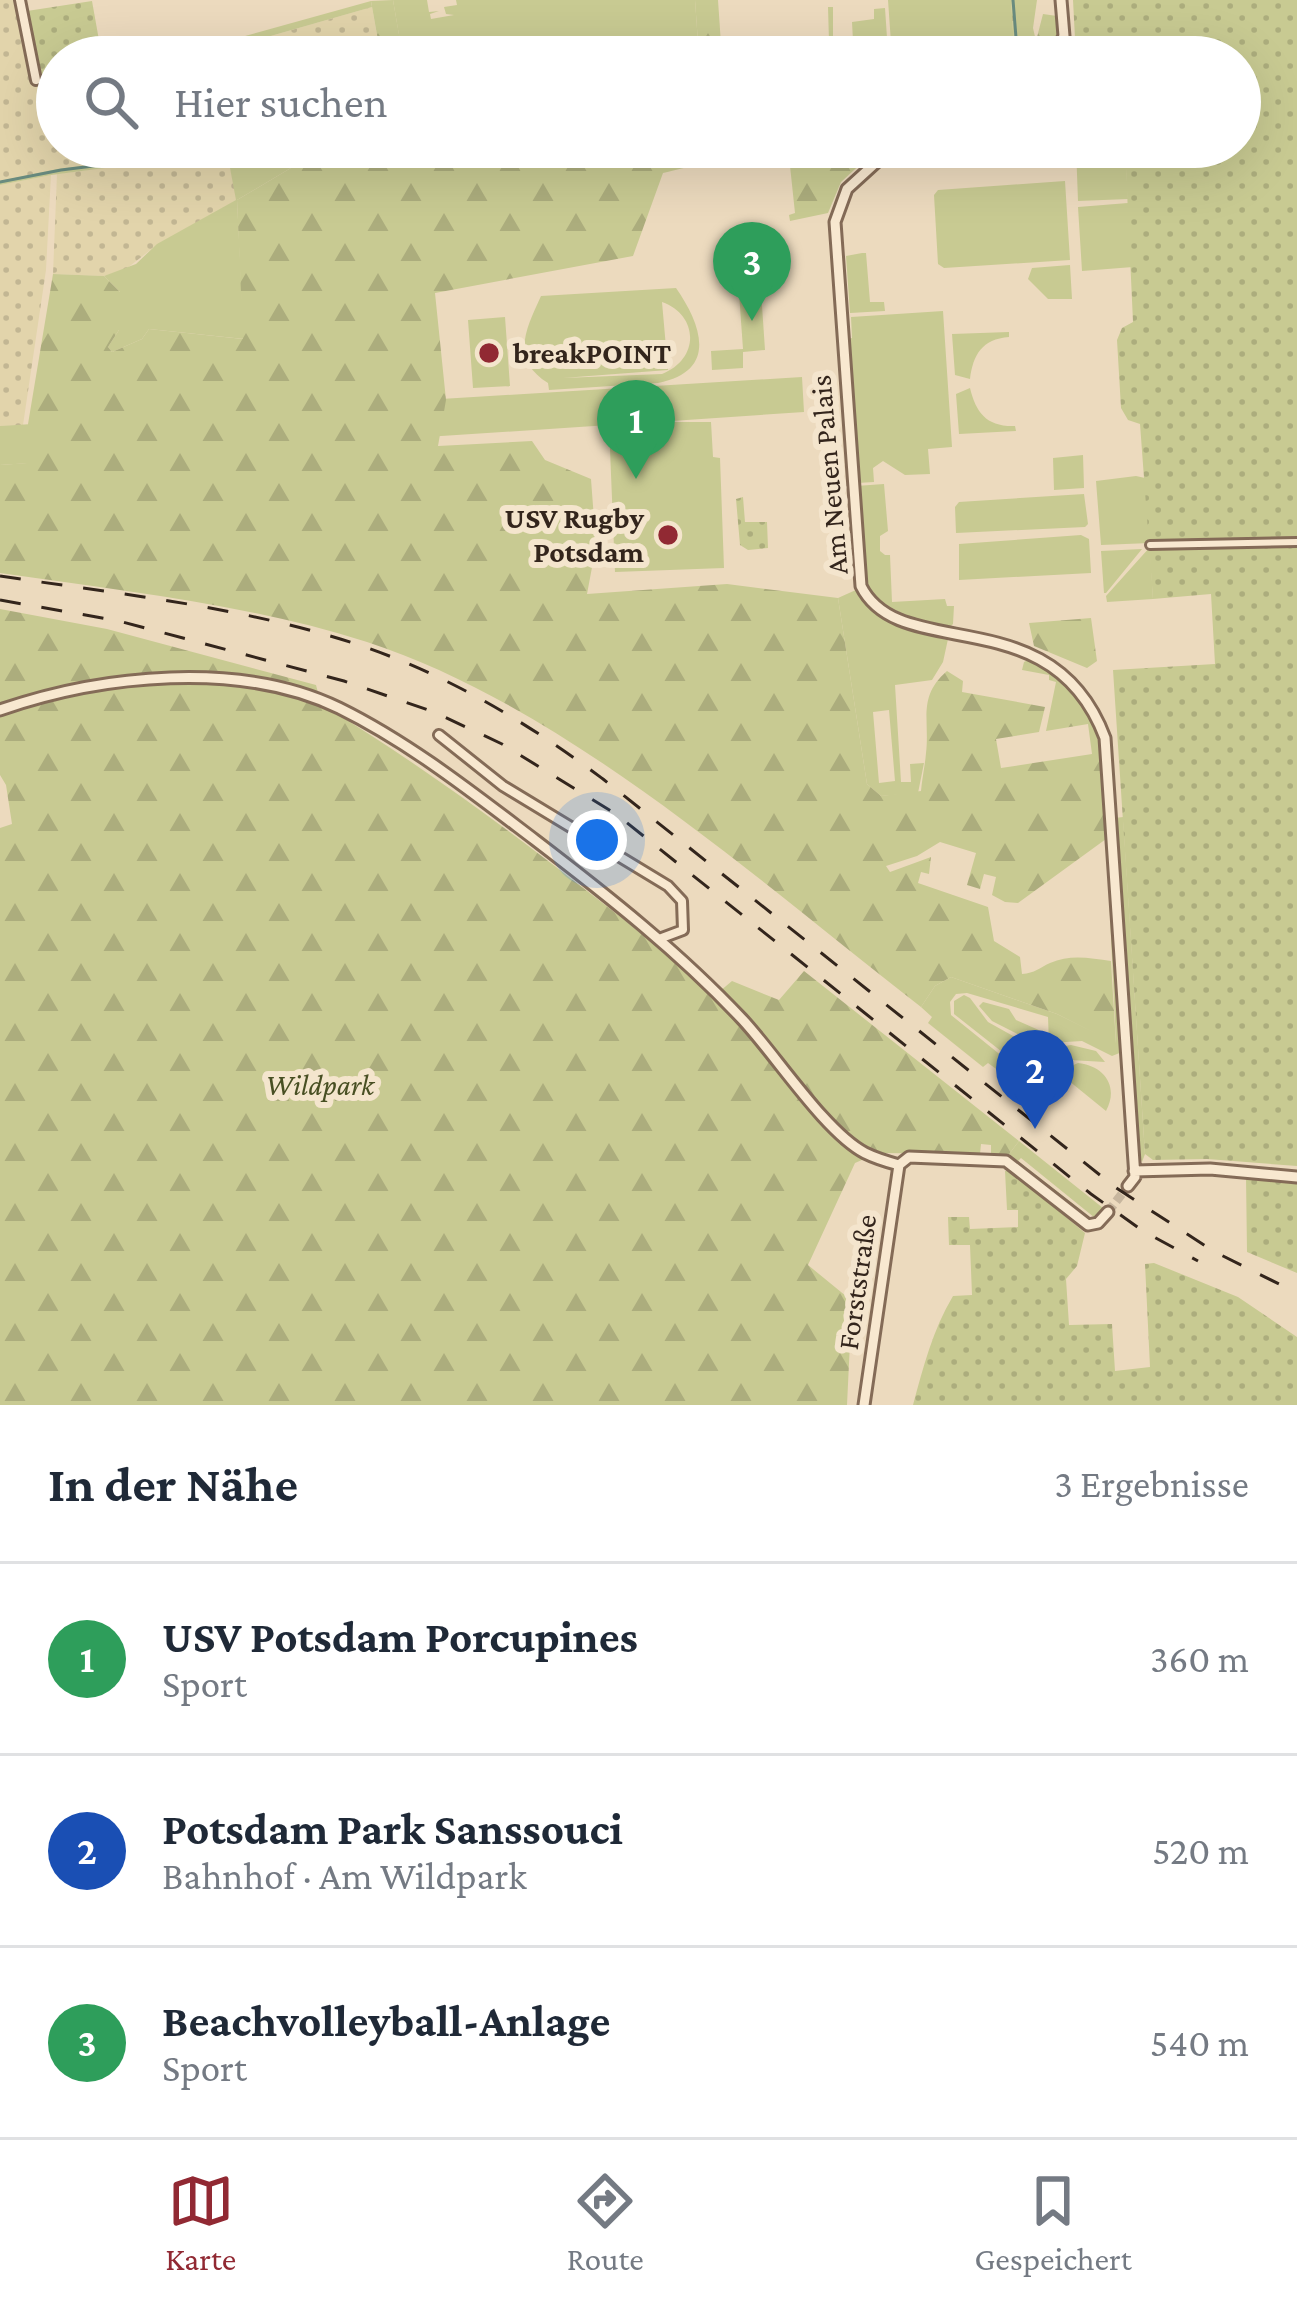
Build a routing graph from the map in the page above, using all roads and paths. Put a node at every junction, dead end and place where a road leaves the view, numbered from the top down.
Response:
1 (20, 0) edge
2 (1061, 0) edge
3 (1064, 36) edge
4 (36, 80) dead end
5 (870, 168) edge
6 (1297, 542) edge
7 (1150, 545) dead end
8 (0, 710) edge
9 (439, 735) dead end
10 (659, 939) junction
11 (899, 1165) junction
12 (1134, 1171) junction
13 (1297, 1177) edge
14 (1128, 1186) tunnel mouth
15 (1108, 1212) dead end
16 (864, 1405) edge

1 - 4 street
2 - 3 street
5 - 12 street, Am Neuen Palais
6 - 7 street
8 - 10 street
9 - 10 street
10 - 11 street
11 - 15 street
11 - 16 street, Forststraße
12 - 13 street
12 - 14 street

